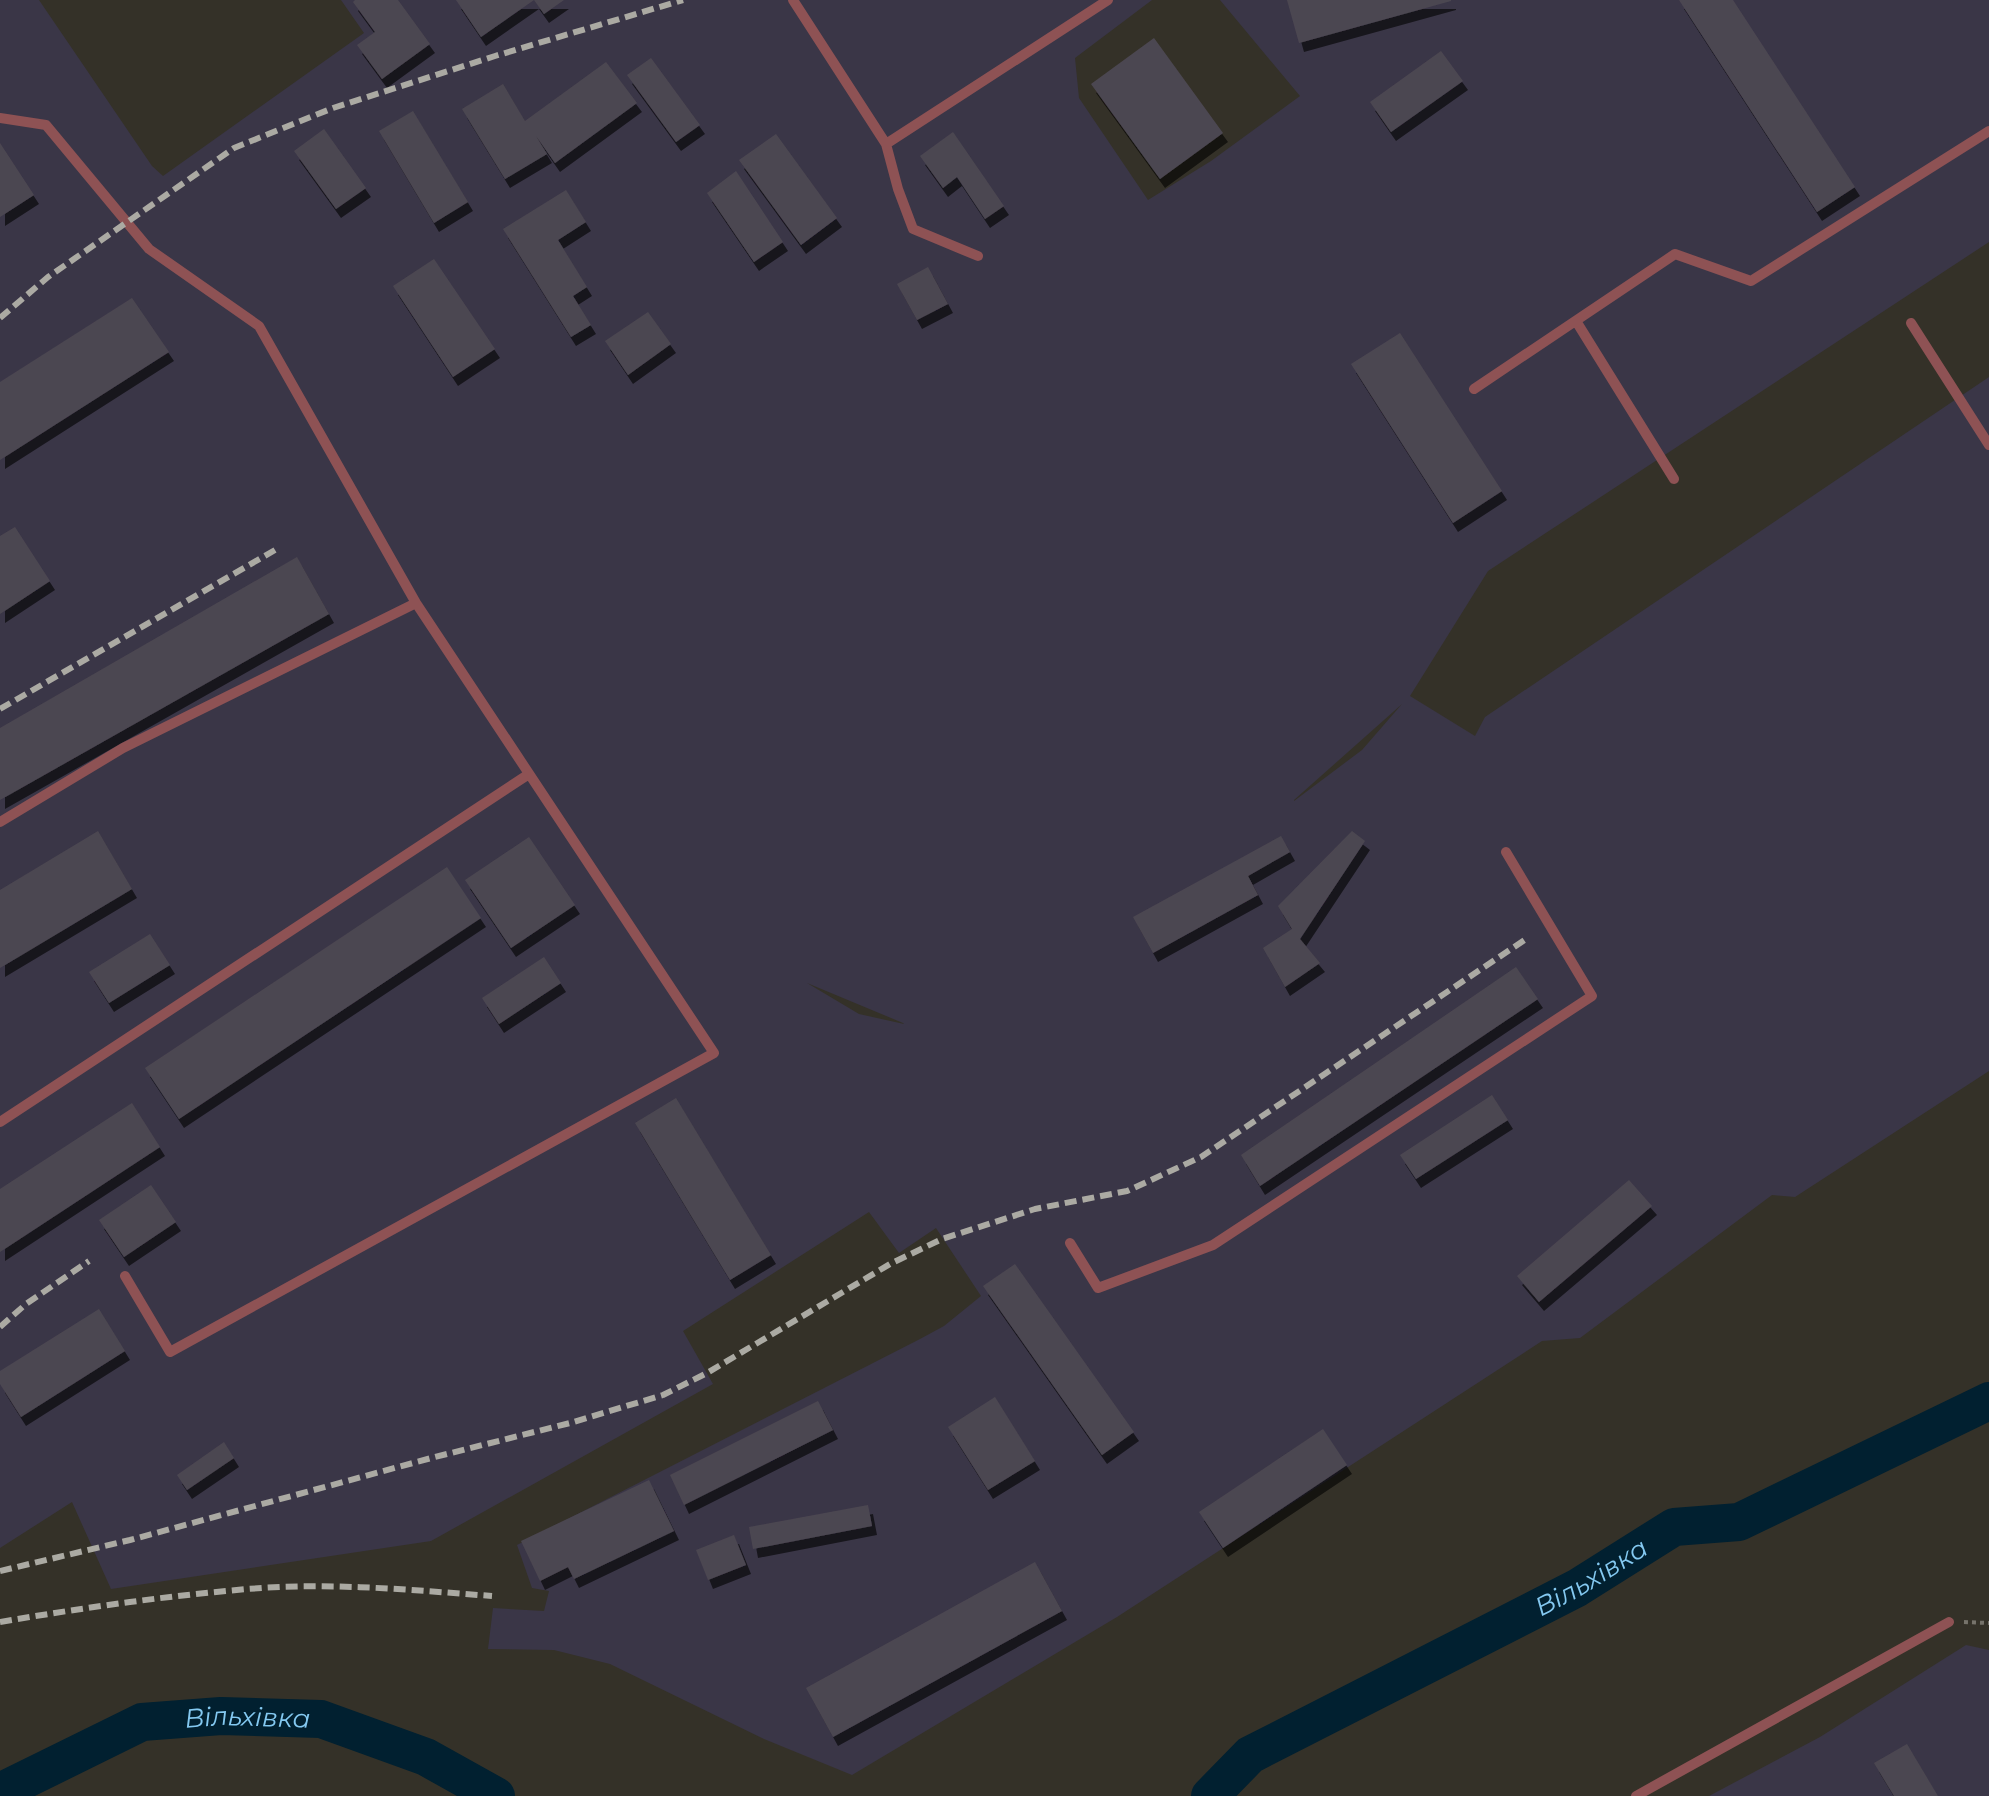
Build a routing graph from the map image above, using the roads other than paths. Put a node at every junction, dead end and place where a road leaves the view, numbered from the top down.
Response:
1 (793, 0) edge
2 (1108, 0) edge
3 (0, 118) edge
4 (1989, 131) edge
5 (886, 144) junction
6 (978, 256) dead end
7 (1576, 321) junction
8 (1911, 323) dead end
9 (1474, 389) dead end
10 (1989, 445) edge
11 (1674, 479) dead end
12 (416, 603) junction
13 (529, 774) junction
14 (0, 822) edge
15 (1506, 852) dead end
16 (0, 1122) edge
17 (1070, 1243) dead end
18 (125, 1276) dead end
19 (1949, 1622) road end
20 (1636, 1796) edge

1 - 5 lane
2 - 5 lane
3 - 12 lane
4 - 7 lane
5 - 6 lane
7 - 9 lane
7 - 11 lane
8 - 10 lane
12 - 13 lane
12 - 14 lane
13 - 16 lane
13 - 18 lane
15 - 17 lane
19 - 20 lane

